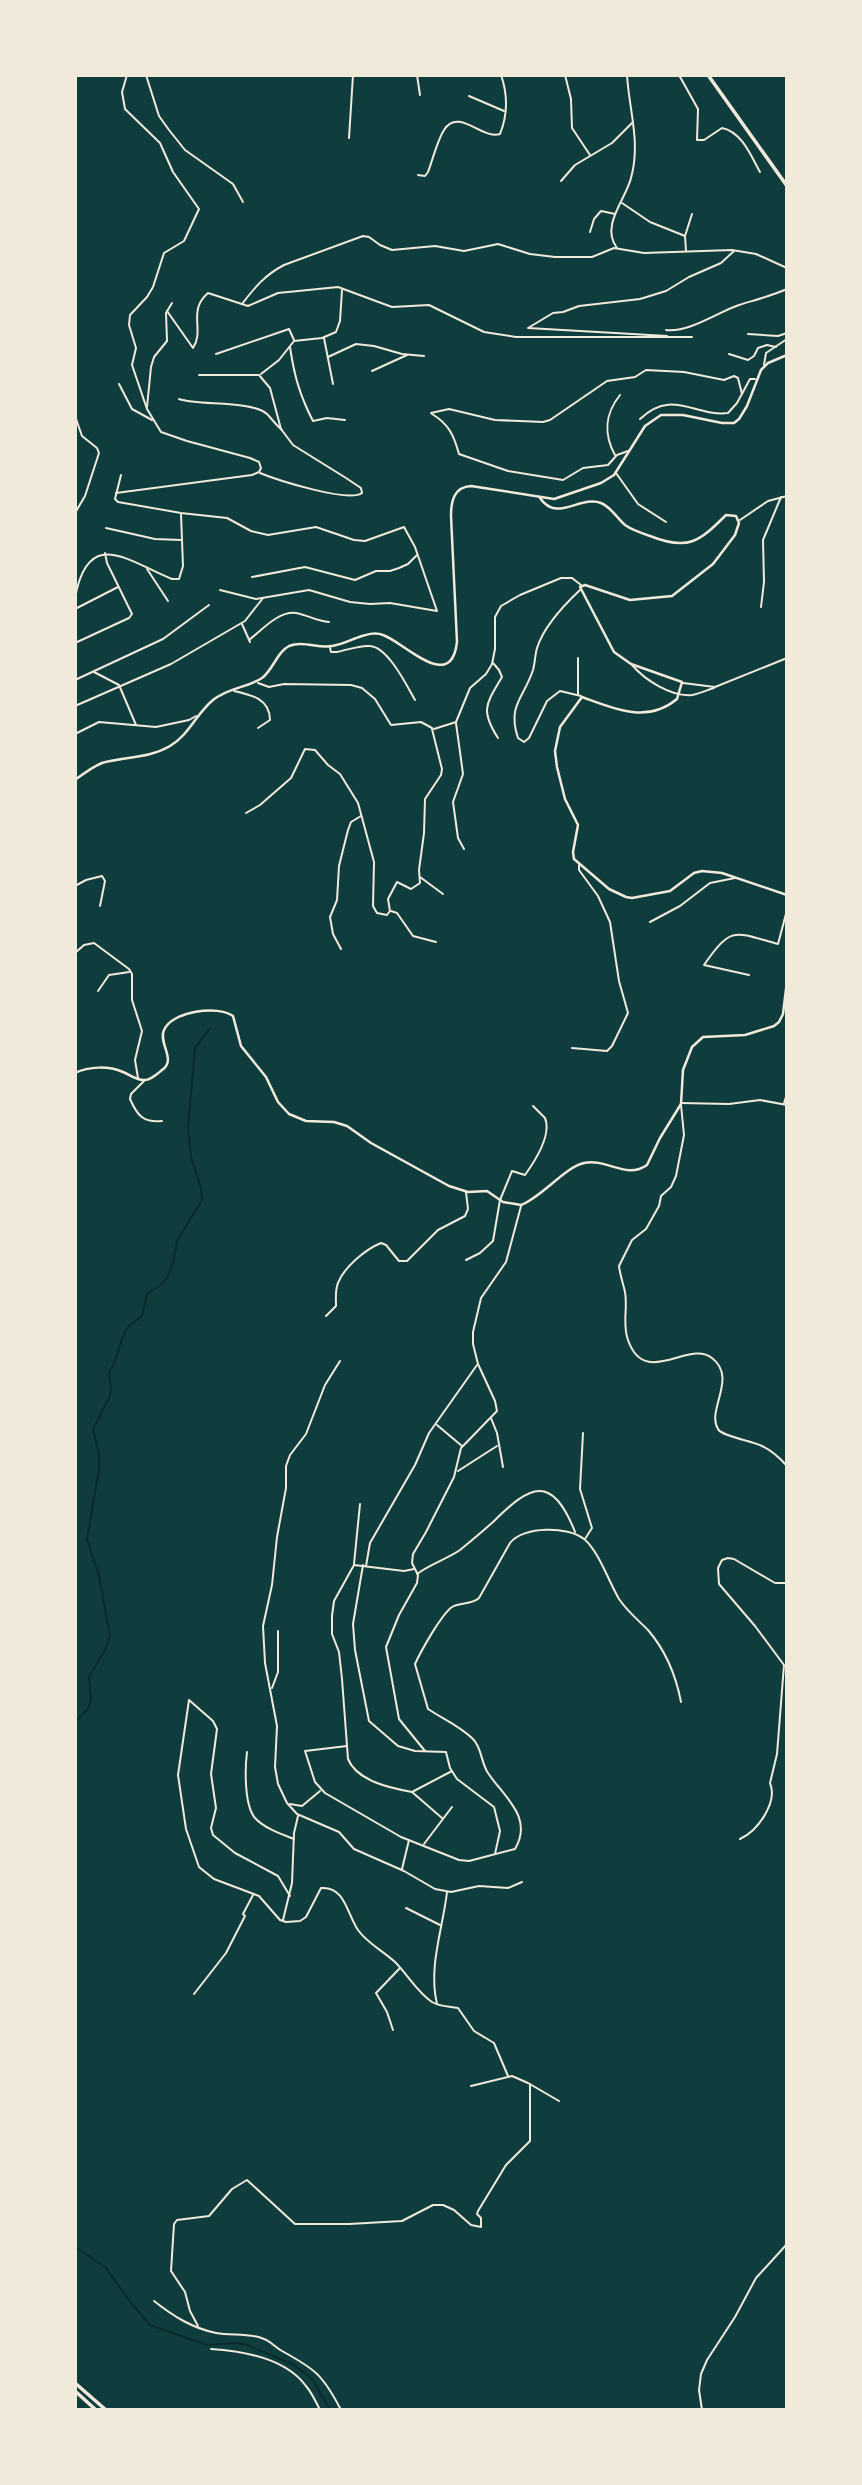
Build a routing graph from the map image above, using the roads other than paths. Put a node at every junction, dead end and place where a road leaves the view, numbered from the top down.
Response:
1 (128, 75) edge
2 (146, 75) edge
3 (353, 75) edge
4 (417, 75) edge
5 (501, 75) edge
6 (530, 75) edge
7 (548, 75) edge
8 (565, 75) edge
9 (627, 75) edge
10 (679, 75) edge
11 (708, 75) edge
12 (420, 95) dead end
13 (469, 96) dead end
14 (505, 111) junction
15 (634, 121) junction
16 (349, 138) dead end
17 (590, 156) junction
18 (760, 173) dead end
19 (418, 175) dead end
20 (561, 181) dead end
21 (787, 186) edge
22 (243, 202) dead end
23 (621, 202) junction
24 (692, 214) dead end
25 (616, 215) junction
26 (590, 232) dead end
27 (685, 236) junction
28 (618, 248) junction
29 (734, 250) junction
30 (686, 252) junction
31 (787, 268) edge
32 (342, 289) junction
33 (787, 289) edge
34 (172, 303) dead end
35 (242, 305) junction
36 (167, 311) junction
37 (666, 330) dead end
38 (787, 333) edge
39 (748, 334) dead end
40 (324, 338) junction
41 (787, 339) edge
42 (294, 341) junction
43 (290, 346) junction
44 (776, 346) junction
45 (216, 354) dead end
46 (729, 354) dead end
47 (408, 355) junction
48 (787, 355) edge
49 (424, 356) dead end
50 (328, 357) junction
51 (764, 366) junction
52 (372, 371) dead end
53 (199, 375) dead end
54 (259, 375) junction
55 (757, 379) junction
56 (118, 384) dead end
57 (333, 384) dead end
58 (742, 394) junction
59 (620, 395) dead end
60 (179, 399) dead end
61 (147, 409) junction
62 (75, 416) edge
63 (640, 419) dead end
64 (345, 420) dead end
65 (153, 421) junction
66 (282, 431) junction
67 (629, 450) junction
68 (616, 456) junction
69 (259, 472) junction
70 (615, 472) junction
71 (121, 475) dead end
72 (116, 493) junction
73 (787, 496) edge
74 (782, 497) junction
75 (540, 498) junction
76 (75, 513) edge
77 (181, 513) junction
78 (739, 521) junction
79 (666, 522) dead end
80 (106, 528) dead end
81 (183, 540) junction
82 (105, 552) junction
83 (418, 555) junction
84 (147, 568) junction
85 (252, 577) dead end
86 (582, 585) junction
87 (119, 587) junction
88 (220, 590) dead end
89 (580, 590) junction
90 (75, 598) edge
91 (263, 598) junction
92 (168, 601) dead end
93 (209, 605) dead end
94 (761, 607) dead end
95 (75, 609) edge
96 (329, 622) dead end
97 (242, 623) junction
98 (75, 643) edge
99 (330, 647) junction
100 (578, 658) dead end
101 (787, 658) edge
102 (492, 663) junction
103 (631, 664) junction
104 (94, 672) junction
105 (75, 680) edge
106 (256, 681) junction
107 (682, 682) junction
108 (120, 686) junction
109 (715, 687) junction
110 (230, 690) junction
111 (679, 694) junction
112 (580, 696) junction
113 (415, 701) dead end
114 (75, 706) edge
115 (200, 714) junction
116 (456, 722) junction
117 (137, 726) junction
118 (258, 728) dead end
119 (432, 729) junction
120 (75, 734) edge
121 (498, 738) dead end
122 (75, 780) edge
123 (246, 813) dead end
124 (362, 816) junction
125 (464, 849) dead end
126 (579, 864) junction
127 (419, 876) junction
128 (736, 878) junction
129 (75, 886) edge
130 (443, 894) dead end
131 (787, 895) edge
132 (100, 906) dead end
133 (787, 910) edge
134 (390, 911) junction
135 (650, 922) dead end
136 (436, 942) dead end
137 (341, 949) dead end
138 (75, 953) edge
139 (130, 972) junction
140 (749, 975) dead end
141 (787, 981) edge
142 (97, 991) dead end
143 (572, 1048) dead end
144 (75, 1073) edge
145 (138, 1079) junction
146 (145, 1080) junction
147 (787, 1094) edge
148 (681, 1104) junction
149 (785, 1105) edge
150 (534, 1106) dead end
151 (162, 1121) dead end
152 (466, 1191) junction
153 (500, 1200) junction
154 (521, 1205) junction
155 (466, 1260) dead end
156 (326, 1316) dead end
157 (340, 1361) dead end
158 (478, 1364) junction
159 (491, 1418) junction
160 (435, 1423) junction
161 (583, 1433) dead end
162 (498, 1445) junction
163 (463, 1447) junction
164 (787, 1466) edge
165 (503, 1467) dead end
166 (456, 1472) junction
167 (360, 1504) dead end
168 (575, 1533) junction
169 (585, 1539) junction
170 (354, 1565) junction
171 (364, 1565) junction
172 (415, 1569) junction
173 (417, 1574) junction
174 (787, 1583) edge
175 (278, 1631) dead end
176 (271, 1689) junction
177 (681, 1702) dead end
178 (347, 1746) junction
179 (425, 1751) junction
180 (247, 1752) dead end
181 (452, 1771) junction
182 (321, 1790) junction
183 (412, 1792) junction
184 (287, 1803) junction
185 (452, 1807) dead end
186 (299, 1815) junction
187 (443, 1819) junction
188 (293, 1839) junction
189 (740, 1839) dead end
190 (409, 1840) junction
191 (424, 1845) junction
192 (494, 1855) junction
193 (402, 1870) junction
194 (522, 1882) dead end
195 (447, 1892) junction
196 (254, 1894) junction
197 (290, 1896) junction
198 (406, 1908) dead end
199 (282, 1921) junction
200 (441, 1926) junction
201 (400, 1968) junction
202 (194, 1994) dead end
203 (437, 2005) junction
204 (393, 2030) dead end
205 (508, 2076) junction
206 (530, 2084) junction
207 (471, 2086) dead end
208 (559, 2102) dead end
209 (787, 2244) edge
210 (154, 2301) dead end
211 (198, 2326) junction
212 (211, 2349) dead end
213 (75, 2383) edge
214 (75, 2391) edge
215 (96, 2410) edge
216 (106, 2410) edge
217 (320, 2410) edge
218 (341, 2410) edge
219 (702, 2410) edge

1 - 61 street
2 - 22 street
3 - 16 street
4 - 12 street
5 - 14 street
6 - 7 street
8 - 17 street
9 - 15 street
10 - 18 street
11 - 21 main road
13 - 14 street
14 - 19 street
15 - 17 street
15 - 23 street
17 - 20 street
23 - 25 street
23 - 27 street
24 - 27 street
25 - 26 street
25 - 28 street
27 - 30 street
28 - 30 street
28 - 35 street
29 - 30 street
29 - 31 street
29 - 32 street
32 - 35 street
32 - 40 street
33 - 37 street
34 - 36 street
35 - 36 street
36 - 61 street
38 - 39 street
40 - 42 street
40 - 50 street
41 - 44 street
42 - 43 street
42 - 45 street
43 - 54 street
43 - 64 street
44 - 46 street
44 - 51 street
47 - 49 street
47 - 50 street
47 - 52 street
48 - 51 street
50 - 57 street
51 - 55 street
53 - 54 street
54 - 66 street
55 - 58 street
55 - 67 street
56 - 65 street
58 - 63 street
58 - 68 street
59 - 68 street
60 - 66 street
61 - 65 street
62 - 76 street
65 - 69 street
66 - 69 street
67 - 68 street
67 - 70 street
69 - 72 street
70 - 75 street
70 - 79 street
71 - 72 street
72 - 77 street
73 - 74 street
74 - 78 street
74 - 94 street
75 - 78 street
75 - 99 street
77 - 81 street
77 - 83 street
78 - 86 street
80 - 81 street
81 - 84 street
82 - 84 street
82 - 87 street
82 - 90 street
83 - 85 street
83 - 91 street
84 - 92 street
86 - 89 street
86 - 102 street
87 - 95 street
87 - 98 street
88 - 91 street
89 - 103 street
89 - 112 street
91 - 97 street
93 - 104 street
96 - 97 street
97 - 108 street
99 - 106 street
99 - 113 street
100 - 112 street
101 - 109 street
102 - 116 street
102 - 121 street
103 - 107 street
103 - 111 street
104 - 105 street
104 - 108 street
106 - 110 street
106 - 119 street
107 - 109 street
107 - 111 street
108 - 114 street
108 - 117 street
109 - 111 street
110 - 115 street
110 - 118 street
111 - 112 street
112 - 126 street
115 - 117 street
115 - 122 street
116 - 119 street
116 - 125 street
117 - 120 street
119 - 127 street
123 - 124 street
124 - 134 street
124 - 137 street
126 - 128 street
126 - 143 street
127 - 130 street
127 - 134 street
128 - 131 street
128 - 135 street
129 - 132 street
133 - 140 street
134 - 136 street
138 - 139 street
139 - 142 street
139 - 145 street
141 - 148 street
144 - 145 street
145 - 146 street
146 - 151 street
146 - 152 street
147 - 149 street
148 - 149 street
148 - 154 street
148 - 164 street
150 - 153 street
152 - 153 street
152 - 156 street
153 - 154 street
153 - 155 street
154 - 158 street
157 - 176 street
158 - 159 street
158 - 160 street
159 - 162 street
159 - 163 street
160 - 163 street
160 - 171 street
161 - 169 street
162 - 165 street
162 - 166 street
163 - 166 street
166 - 172 street
167 - 170 street
168 - 169 street
168 - 173 street
168 - 192 street
169 - 177 street
170 - 171 street
170 - 178 street
171 - 172 street
171 - 179 street
172 - 173 street
173 - 179 street
174 - 189 street
175 - 176 street
176 - 184 street
178 - 182 street
178 - 183 street
179 - 181 street
180 - 188 street
181 - 183 street
181 - 192 street
182 - 184 street
182 - 190 street
183 - 187 street
184 - 186 street
185 - 187 street
186 - 188 street
186 - 193 street
187 - 191 street
188 - 197 street
190 - 191 street
190 - 193 street
191 - 192 street
193 - 195 street
194 - 195 street
195 - 200 street
196 - 197 street
196 - 199 street
196 - 202 street
197 - 199 street
198 - 200 street
199 - 201 street
200 - 203 street
201 - 203 street
201 - 204 street
203 - 205 street
205 - 206 street
205 - 207 street
206 - 208 street
206 - 211 street
209 - 219 street
210 - 211 street
211 - 218 street
212 - 217 street
213 - 216 main road
214 - 215 main road

